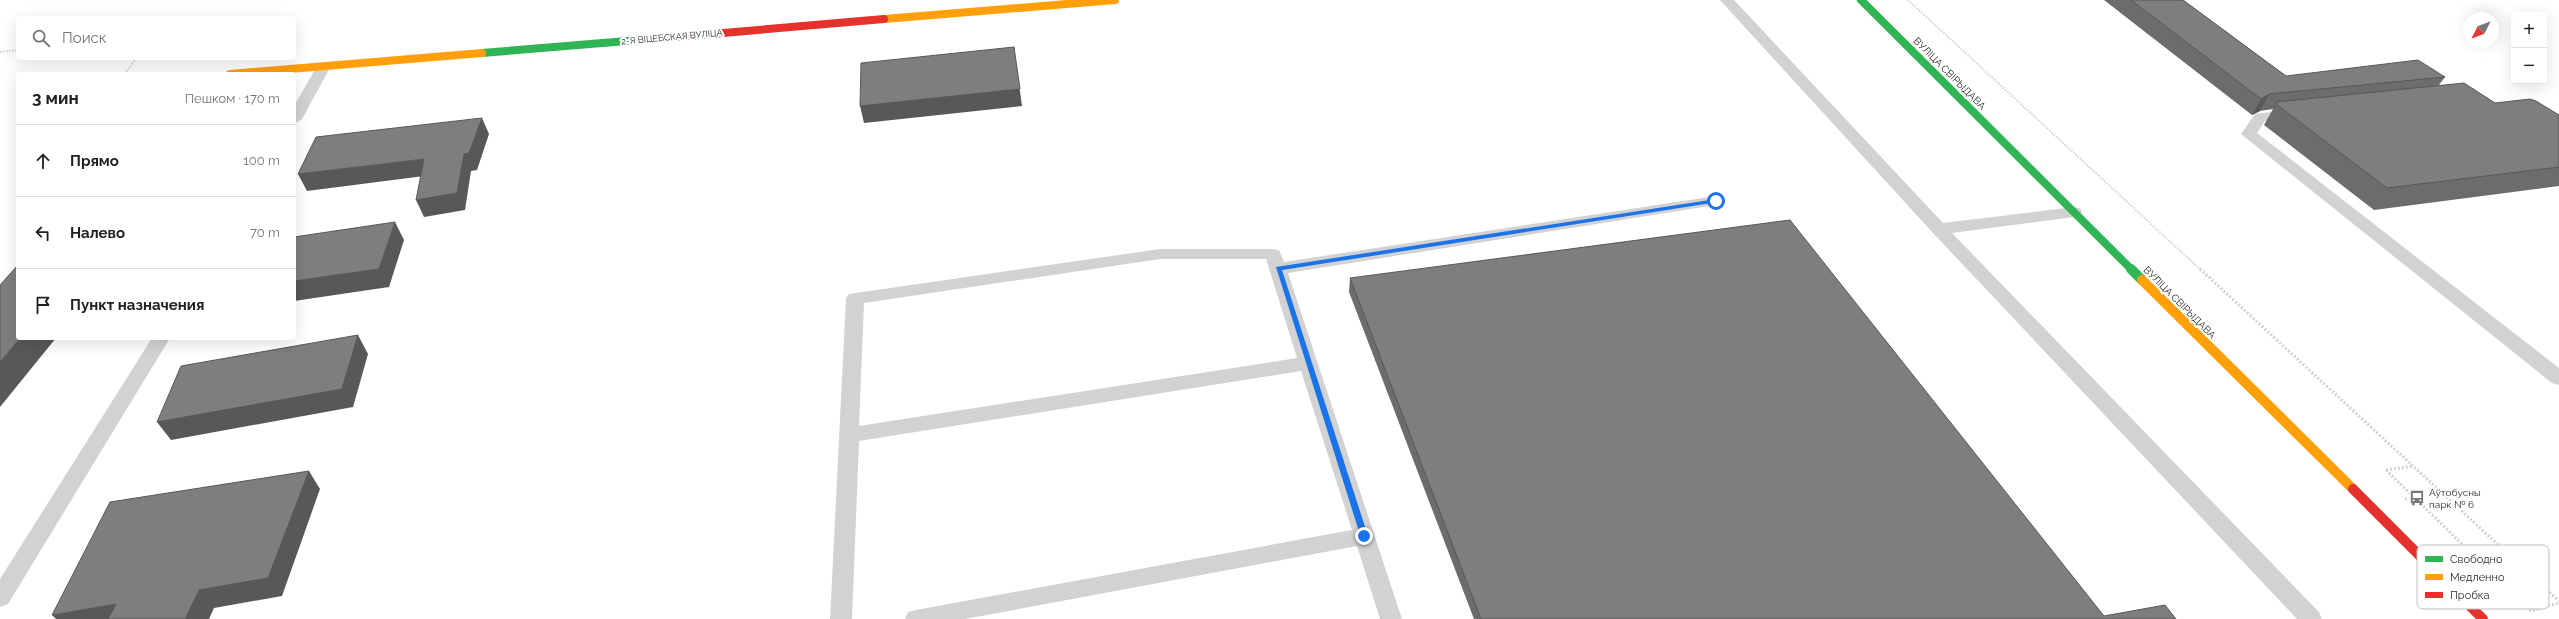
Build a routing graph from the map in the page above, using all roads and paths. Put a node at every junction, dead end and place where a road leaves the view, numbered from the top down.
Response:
1 (1115, 0) edge
2 (1727, 0) edge
3 (1861, 0) edge
4 (1908, 0) edge
5 (16, 50) edge
6 (0, 52) edge
7 (135, 60) edge
8 (324, 66) junction
9 (127, 72) edge
10 (254, 72) edge
11 (2307, 112) edge
12 (296, 115) edge
13 (1716, 201) dead end
14 (2074, 212) junction
15 (1939, 229) junction
16 (1278, 269) junction
17 (160, 340) edge
18 (1308, 363) junction
19 (2559, 378) edge
20 (850, 435) junction
21 (2414, 466) junction
22 (1364, 536) junction
23 (2463, 545) edge
24 (2498, 545) edge
25 (2417, 553) edge
26 (2549, 593) edge
27 (0, 598) edge
28 (2559, 602) edge
29 (2549, 605) edge
30 (2473, 609) edge
31 (841, 619) edge
32 (916, 619) edge
33 (1391, 619) edge
34 (2311, 619) edge
35 (2483, 619) edge

1 - 8 street, 2-Я ВІЦЕБСКАЯ ВУЛІЦА
2 - 15 lane
3 - 14 street, ВУЛІЦА СВІРЫДАВА
4 - 21 path
5 - 6 path
7 - 9 path
8 - 10 street, 2-Я ВІЦЕБСКАЯ ВУЛІЦА
8 - 12 lane
11 - 19 lane
13 - 16 lane
14 - 15 lane
14 - 25 street, ВУЛІЦА СВІРЫДАВА
15 - 34 lane
16 - 18 lane
16 - 20 lane
17 - 27 lane
18 - 20 lane
18 - 22 lane
20 - 31 lane
21 - 23 path
21 - 24 path
22 - 32 lane
22 - 33 lane
26 - 28 path
28 - 29 path
30 - 35 street, ВУЛІЦА СВІРЫДАВА

